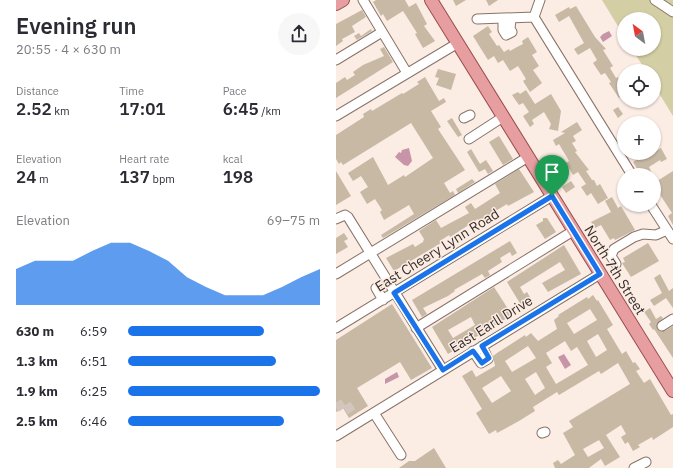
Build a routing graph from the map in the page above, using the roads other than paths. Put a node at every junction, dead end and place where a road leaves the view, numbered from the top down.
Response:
1 (343, 0) edge
2 (363, 0) edge
3 (431, 0) edge
4 (540, 0) edge
5 (655, 0) edge
6 (336, 4) edge
7 (673, 12) edge
8 (534, 18) junction
9 (477, 19) dead end
10 (382, 32) junction
11 (458, 43) junction
12 (336, 60) edge
13 (407, 73) junction
14 (336, 116) edge
15 (503, 117) junction
16 (469, 139) dead end
17 (528, 157) junction
18 (628, 168) edge
19 (552, 196) junction
20 (655, 212) edge
21 (336, 219) edge
22 (667, 230) junction
23 (573, 231) junction
24 (673, 239) edge
25 (370, 253) junction
26 (616, 264) dead end
27 (336, 274) edge
28 (600, 274) junction
29 (376, 288) dead end
30 (394, 293) junction
31 (383, 300) junction
32 (673, 319) edge
33 (662, 326) dead end
34 (336, 328) edge
35 (416, 328) junction
36 (482, 346) junction
37 (473, 351) junction
38 (443, 370) junction
39 (673, 391) edge
40 (374, 413) junction
41 (336, 436) edge
42 (401, 456) dead end
43 (646, 462) dead end
44 (634, 468) edge

1 - 6 main road
2 - 10 street
3 - 11 main road, North 7th Street
4 - 8 street
5 - 7 street
8 - 9 street
8 - 18 street
10 - 12 street
10 - 13 street
11 - 13 street
11 - 15 main road, North 7th Street
13 - 14 street
15 - 16 street
15 - 17 main road, North 7th Street
17 - 19 main road, North 7th Street
17 - 25 street
19 - 23 main road, North 7th Street
19 - 30 street, East Cheery Lynn Road
20 - 22 street
21 - 25 street
22 - 24 street
22 - 26 street
23 - 28 main road, North 7th Street
23 - 35 street
25 - 27 street
25 - 30 street
28 - 36 street, East Earll Drive
28 - 39 main road, North 7th Street
29 - 31 street
30 - 31 street, East Cheery Lynn Road
30 - 35 street
31 - 34 street, East Cheery Lynn Road
32 - 33 street
35 - 38 street
36 - 37 street, East Earll Drive
36 - 37 street
37 - 38 street, East Earll Drive
38 - 40 street, East Earll Drive
40 - 41 street, East Earll Drive
40 - 42 street
43 - 44 street

